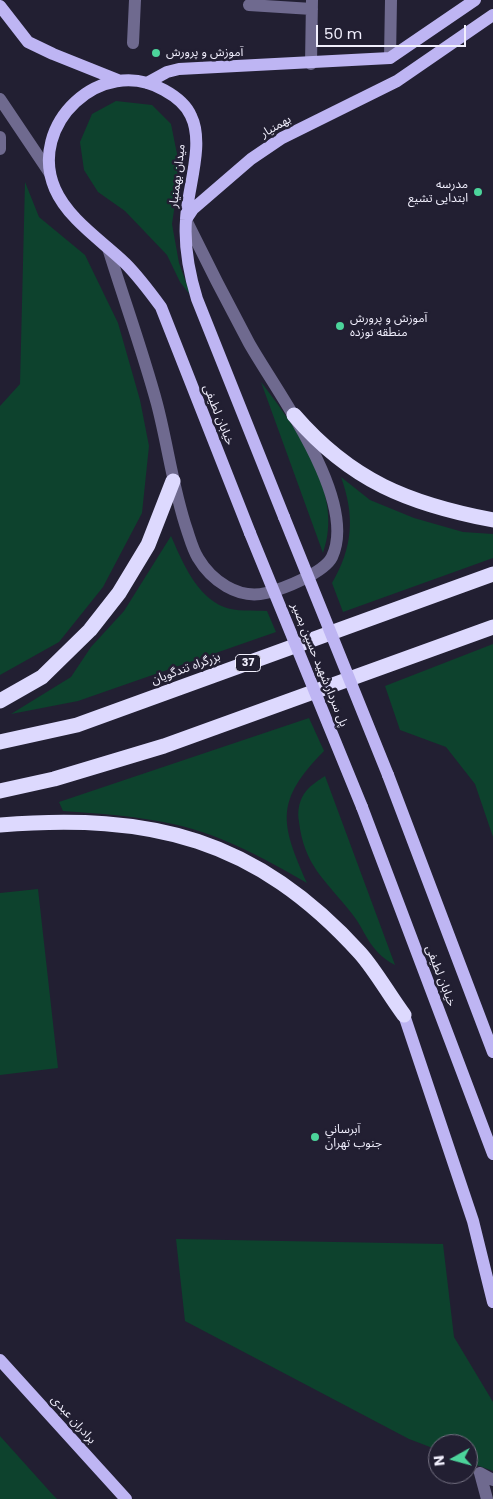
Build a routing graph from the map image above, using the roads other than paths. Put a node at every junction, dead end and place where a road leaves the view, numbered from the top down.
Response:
1 (135, 0) edge
2 (391, 0) edge
3 (475, 0) edge
4 (312, 4) edge
5 (249, 5) dead end
6 (0, 6) edge
7 (493, 15) edge
8 (134, 42) dead end
9 (390, 58) junction
10 (311, 64) junction
11 (118, 80) junction
12 (147, 83) junction
13 (0, 99) edge
14 (0, 137) edge
15 (0, 149) edge
16 (49, 172) junction
17 (186, 220) junction
18 (108, 248) junction
19 (197, 299) joint
20 (161, 307) joint
21 (294, 415) junction
22 (173, 481) junction
23 (284, 518) joint
24 (493, 520) edge
25 (250, 533) joint
26 (493, 574) edge
27 (493, 627) edge
28 (0, 701) edge
29 (0, 742) edge
30 (388, 775) joint
31 (0, 791) edge
32 (362, 807) joint
33 (0, 826) edge
34 (404, 1015) joint
35 (493, 1052) edge
36 (493, 1154) edge
37 (493, 1302) edge
38 (0, 1360) edge
39 (493, 1480) edge
40 (126, 1499) edge
41 (487, 1499) edge

1 - 8 street
2 - 9 street
3 - 9 main road
4 - 5 street
4 - 10 street
6 - 11 main road
7 - 17 main road, بهمنیار
9 - 10 main road
10 - 12 main road
11 - 12 main road, میدان بهمنیار
11 - 16 main road, میدان بهمنیار
12 - 17 main road, میدان بهمنیار
13 - 16 street
14 - 15 street
16 - 18 main road, میدان بهمنیار
17 - 19 main road, میدان بهمنیار
17 - 21 street
18 - 20 main road, میدان بهمنیار
18 - 22 street
19 - 23 main road, خیابان لطیفی
20 - 25 main road, خیابان لطیفی
21 - 22 street
21 - 24 highway
22 - 28 highway
23 - 30 main road, پل سردار شهید حسین بصیر, bridge
25 - 32 main road, پل سردار شهید حسین بصیر, bridge
26 - 29 highway, بزرگراه تندگویان / 37
27 - 31 highway
30 - 35 main road, خیابان لطیفی
32 - 36 main road, خیابان لطیفی
33 - 34 highway
34 - 37 main road
38 - 40 main road, برادران عبدی
39 - 41 street

